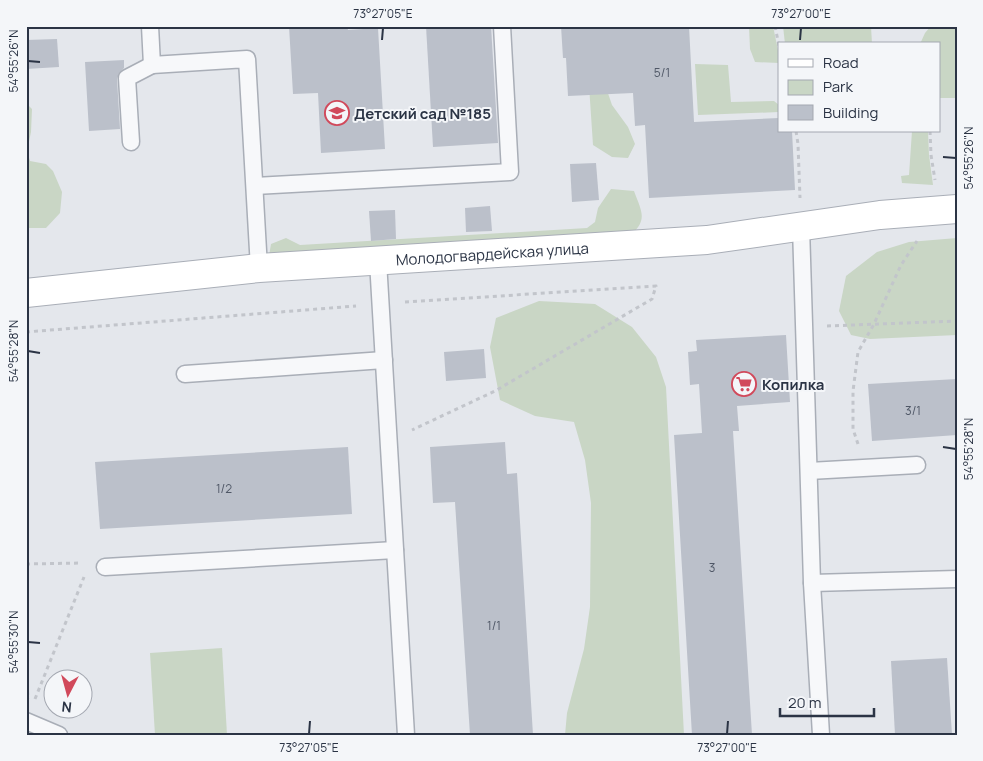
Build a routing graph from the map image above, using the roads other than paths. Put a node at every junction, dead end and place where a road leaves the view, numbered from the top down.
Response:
1 (150, 26) edge
2 (502, 26) edge
3 (152, 65) junction
4 (131, 142) dead end
5 (254, 186) junction
6 (948, 210) edge
7 (801, 227) junction
8 (378, 261) junction
9 (259, 268) junction
10 (26, 293) edge
11 (384, 360) junction
12 (185, 374) dead end
13 (917, 465) dead end
14 (809, 471) junction
15 (395, 550) junction
16 (97, 565) road end
17 (957, 579) edge
18 (812, 583) junction
19 (27, 719) edge
20 (59, 735) edge
21 (406, 735) edge
22 (821, 735) edge

1 - 3 lane
2 - 5 lane
3 - 4 lane
3 - 5 lane
5 - 9 lane
6 - 7 street, Молодогвардейская улица
7 - 8 street, Молодогвардейская улица
7 - 14 lane
8 - 9 street, Молодогвардейская улица
8 - 11 lane
9 - 10 street, Молодогвардейская улица
11 - 12 lane
11 - 15 lane
13 - 14 lane
14 - 18 lane
15 - 16 lane
15 - 21 lane
17 - 18 lane
18 - 22 lane
19 - 20 lane

